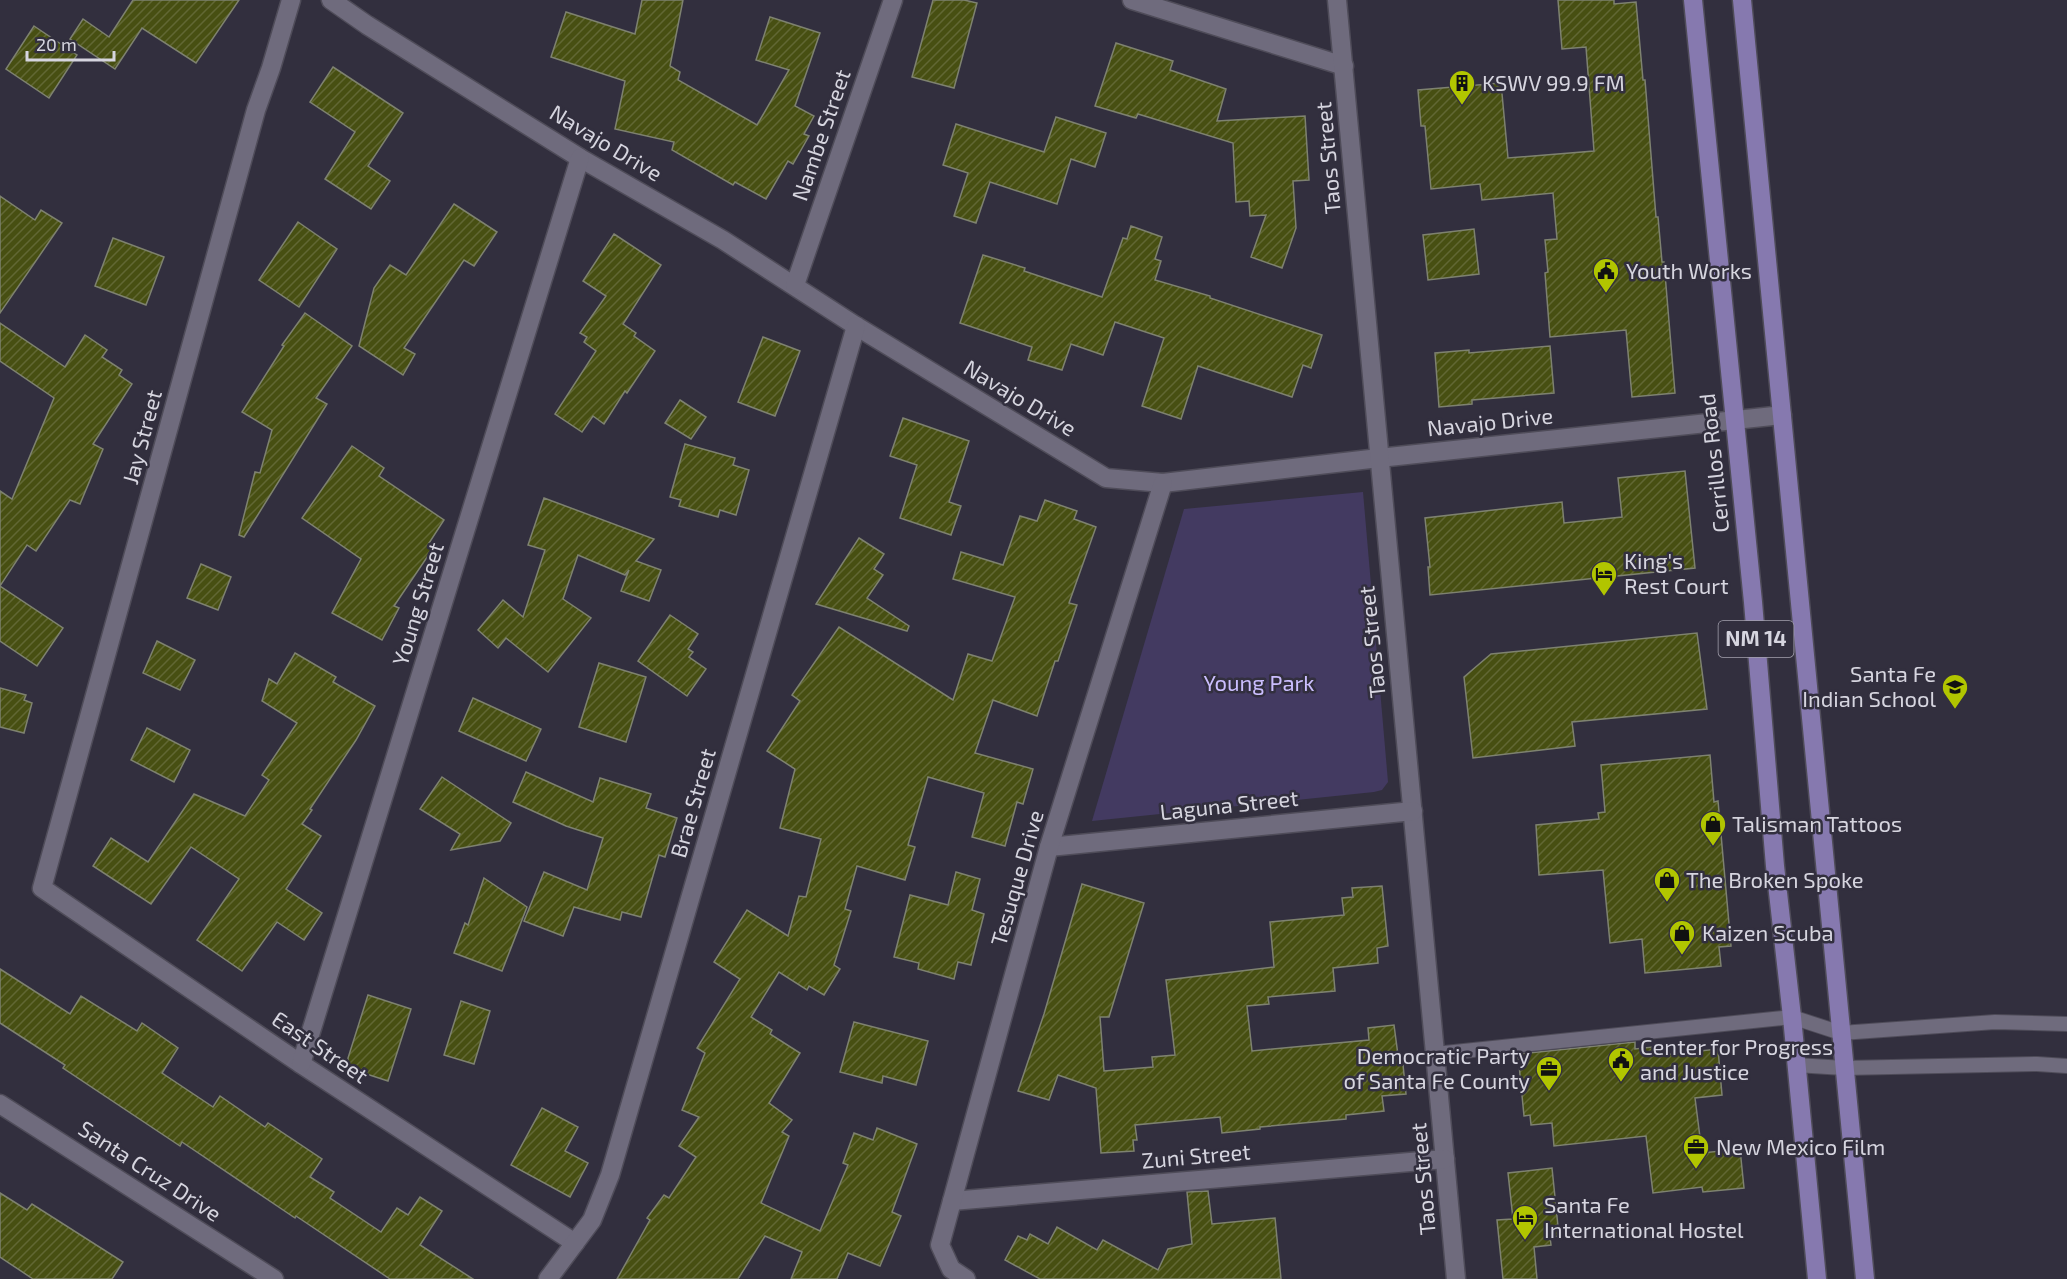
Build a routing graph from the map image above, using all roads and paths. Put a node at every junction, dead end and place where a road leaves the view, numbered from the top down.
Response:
1 (291, 0) edge
2 (331, 0) edge
3 (893, 0) edge
4 (1132, 0) edge
5 (1337, 0) edge
6 (1693, 0) edge
7 (1742, 0) edge
8 (1344, 66) junction
9 (580, 158) junction
10 (795, 285) junction
11 (856, 326) junction
12 (1782, 415) junction
13 (1734, 422) junction
14 (1379, 458) junction
15 (1163, 483) junction
16 (1413, 811) junction
17 (1050, 847) junction
18 (42, 888) joint
19 (1792, 1017) junction
20 (2067, 1023) edge
21 (1841, 1033) junction
22 (1435, 1053) junction
23 (301, 1064) junction
24 (1796, 1065) junction
25 (2067, 1066) edge
26 (1844, 1068) junction
27 (0, 1104) edge
28 (1445, 1159) junction
29 (952, 1201) junction
30 (575, 1243) junction
31 (274, 1279) edge
32 (548, 1279) edge
33 (966, 1279) edge
34 (1456, 1279) edge
35 (1817, 1279) edge
36 (1865, 1279) edge

1 - 18 street, Jay Street
2 - 9 street, Navajo Drive
3 - 10 street, Nambe Street
4 - 8 street
5 - 8 street, Taos Street
6 - 13 main road, Cerrillos Road / NM 14
7 - 12 main road, NM 14
8 - 14 street, Taos Street
9 - 10 street, Navajo Drive
9 - 23 street, Young Street
10 - 11 street, Navajo Drive
11 - 15 street, Navajo Drive
11 - 30 street, Brae Street
12 - 13 street, Navajo Drive
12 - 21 main road, NM 14
13 - 14 street, Navajo Drive
13 - 19 main road, Cerrillos Road / NM 14
14 - 15 street, Navajo Drive
14 - 16 street, Taos Street
15 - 17 street, Tesuque Drive
16 - 17 street, Laguna Street
16 - 22 street, Taos Street
17 - 29 street, Tesuque Drive
18 - 23 street, East Street
19 - 21 lane
19 - 22 lane
19 - 24 main road, Cerrillos Road / NM 14
20 - 21 lane
21 - 26 main road, NM 14
22 - 28 street, Taos Street
23 - 30 street, East Street
24 - 26 lane
24 - 35 main road, Cerrillos Road / NM 14
25 - 26 lane
26 - 36 main road, NM 14
27 - 31 street, Santa Cruz Drive
28 - 29 street, Zuni Street
28 - 34 street, Taos Street
29 - 33 street, Tesuque Drive
30 - 32 street, Brae Street

